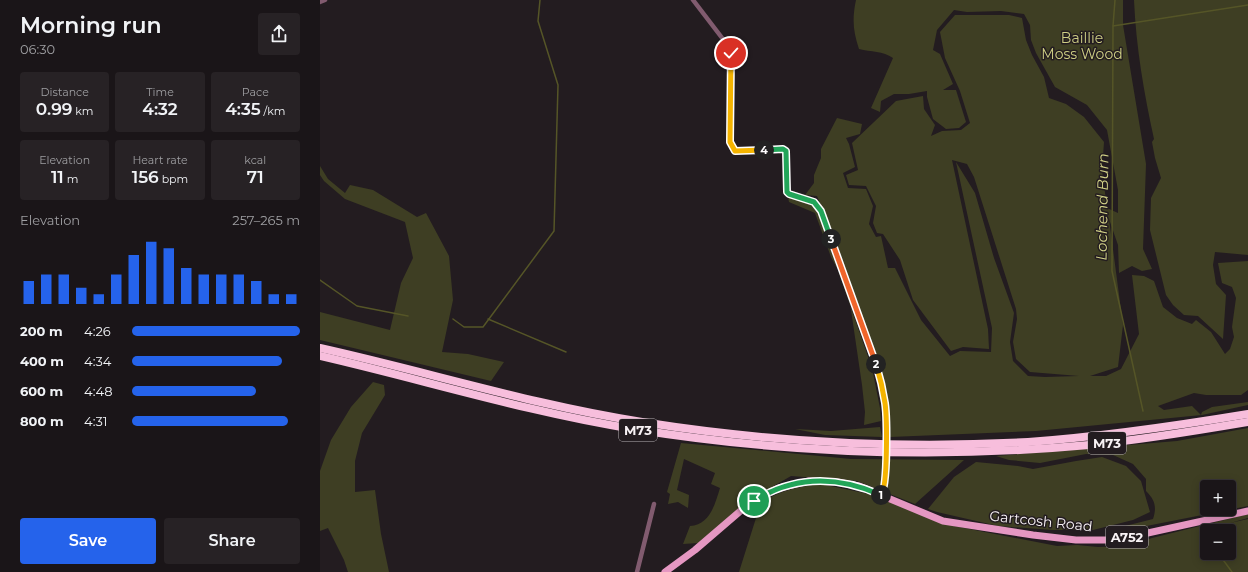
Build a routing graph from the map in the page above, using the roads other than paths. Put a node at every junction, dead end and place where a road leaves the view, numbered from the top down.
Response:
1 (325, 0) edge
2 (693, 0) edge
3 (320, 2) edge
4 (320, 348) edge
5 (320, 356) edge
6 (1248, 414) edge
7 (1248, 422) edge
8 (882, 495) junction
9 (654, 504) dead end
10 (1248, 511) edge
11 (637, 572) edge
12 (664, 572) edge

1 - 3 street
2 - 8 street, bridge
4 - 6 highway, M73
5 - 7 highway, M73
8 - 10 main road, Gartcosh Road / A752
8 - 12 main road, A752
9 - 11 street

